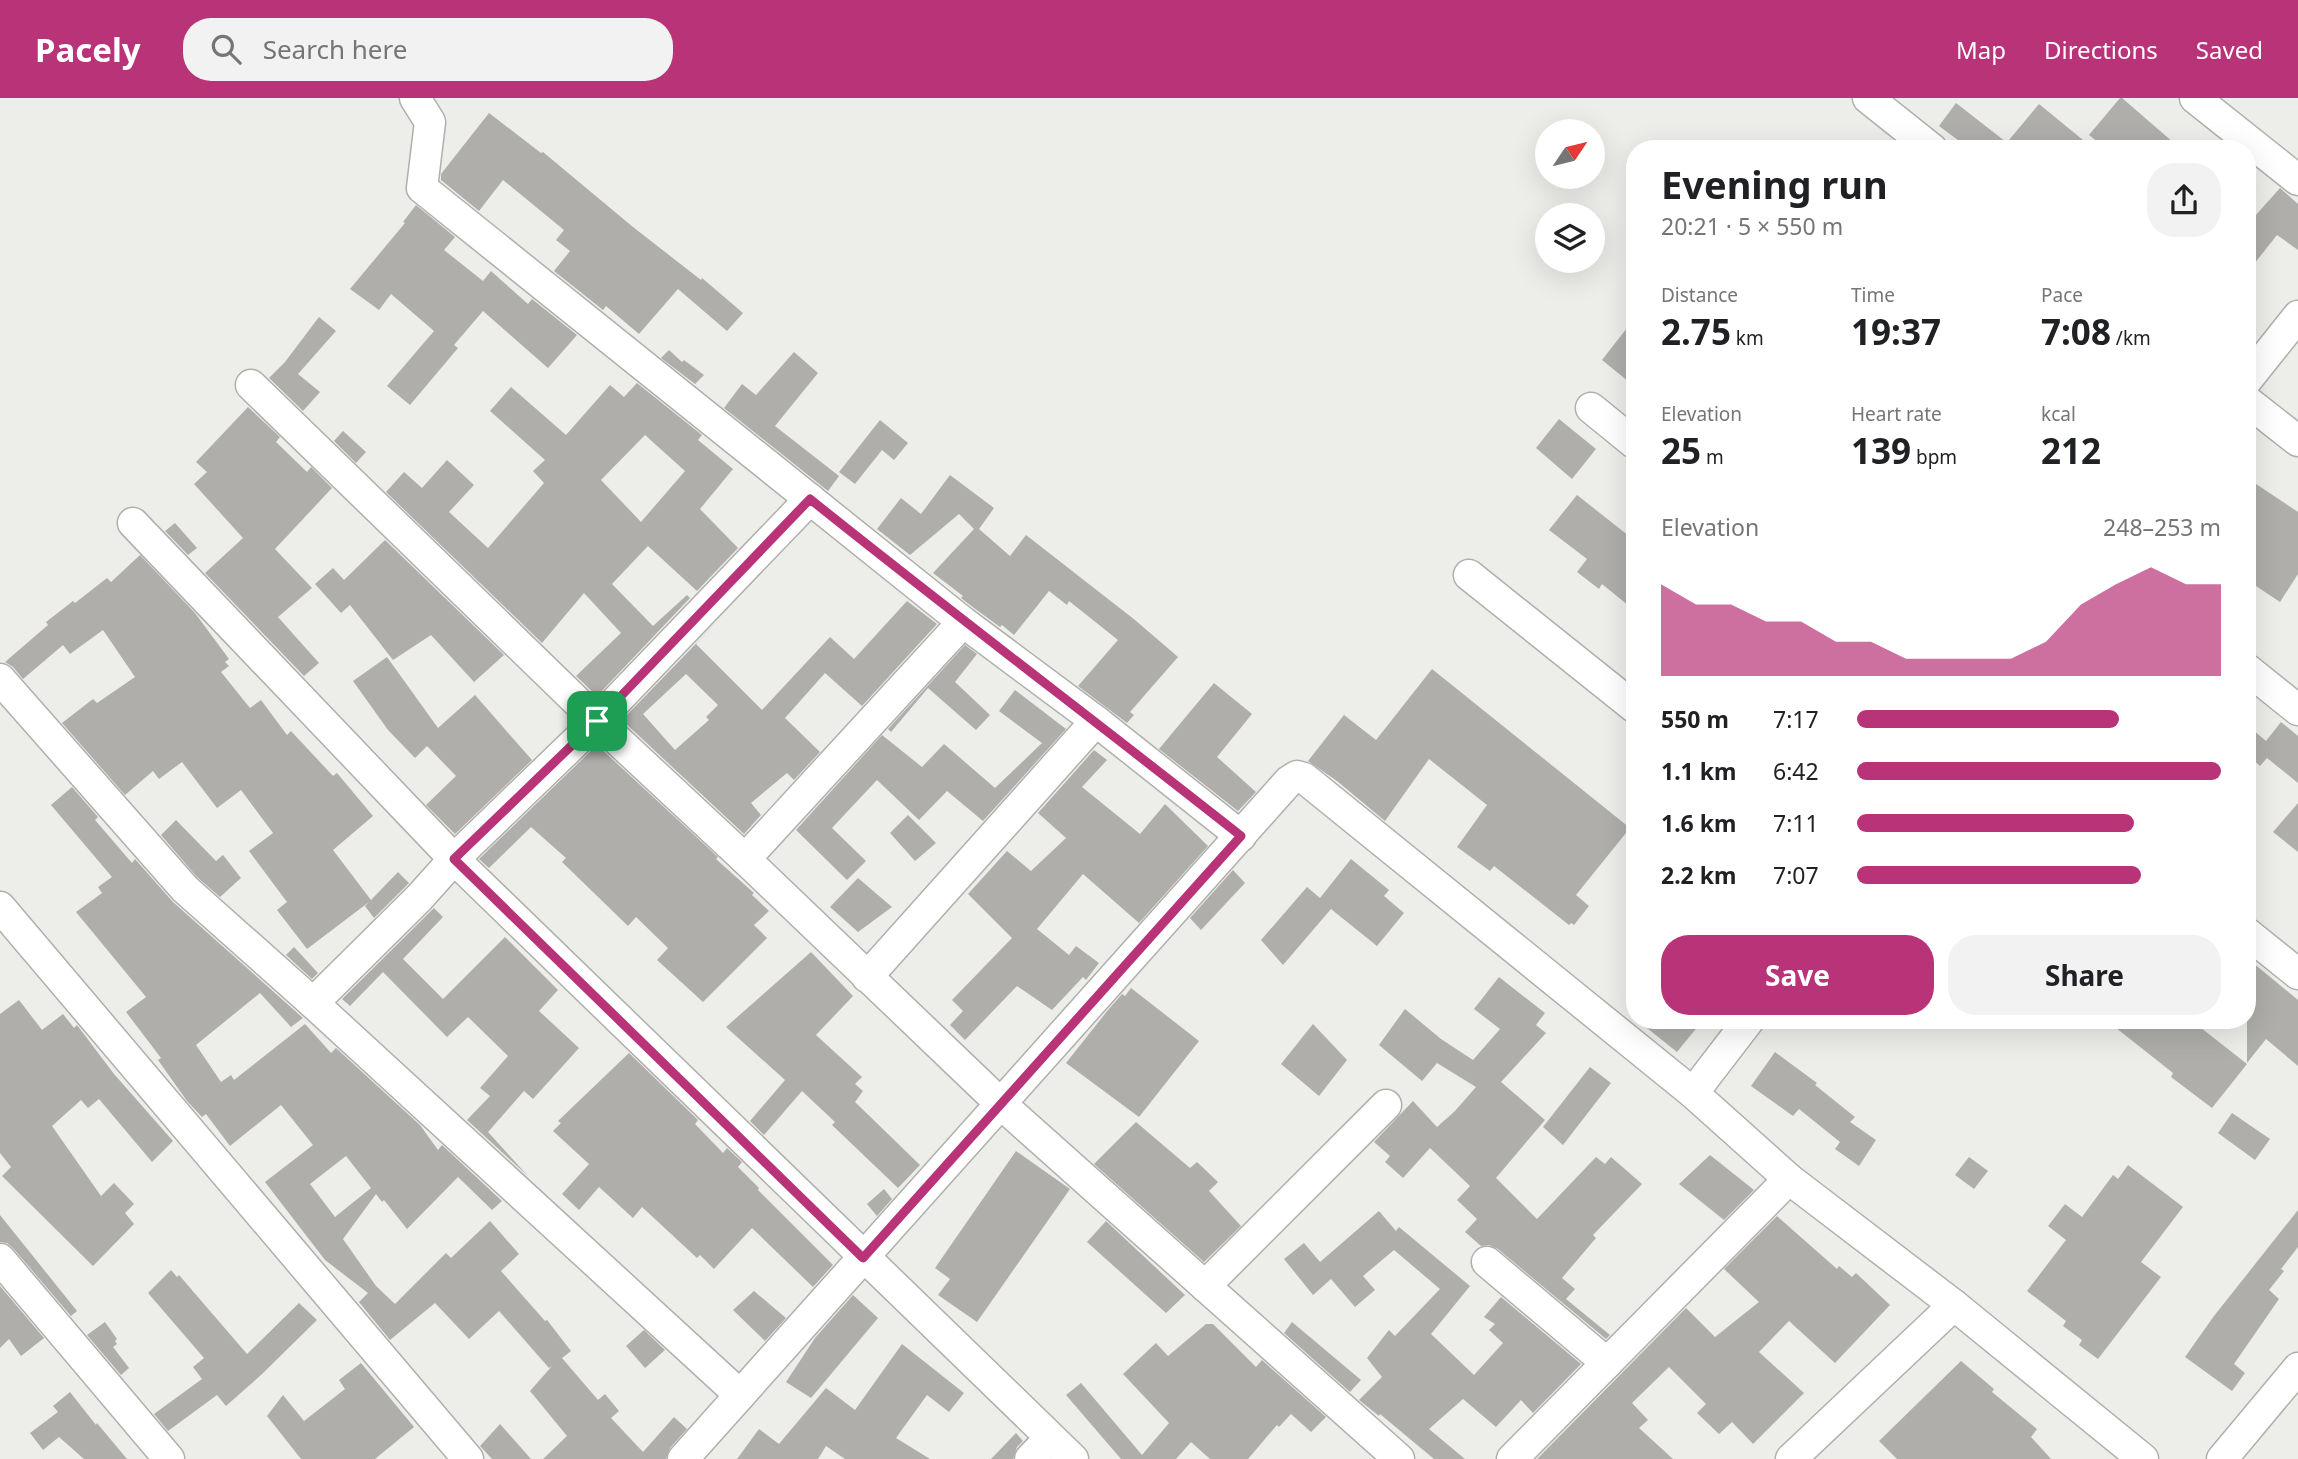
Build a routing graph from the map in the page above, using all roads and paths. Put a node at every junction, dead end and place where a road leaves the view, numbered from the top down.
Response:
1 (415, 98) edge
2 (1868, 98) edge
3 (2195, 98) edge
4 (1921, 140) edge
5 (2248, 140) edge
6 (2256, 147) edge
7 (2298, 180) edge
8 (2298, 316) edge
9 (2256, 369) edge
10 (251, 385) dead end
11 (1591, 408) dead end
12 (2256, 408) edge
13 (1626, 436) edge
14 (2298, 442) edge
15 (810, 499) junction
16 (133, 523) dead end
17 (1469, 575) dead end
18 (963, 622) junction
19 (2256, 676) edge
20 (0, 680) edge
21 (1626, 701) edge
22 (2298, 710) edge
23 (597, 721) junction
24 (1096, 721) junction
25 (1241, 836) junction
26 (454, 859) junction
27 (745, 859) junction
28 (0, 907) edge
29 (2256, 940) edge
30 (2298, 974) edge
31 (867, 976) junction
32 (313, 1003) junction
33 (1742, 1029) edge
34 (1693, 1093) junction
35 (1001, 1104) junction
36 (1386, 1105) dead end
37 (1788, 1179) junction
38 (863, 1258) junction
39 (0, 1259) edge
40 (1487, 1262) dead end
41 (1205, 1286) junction
42 (1954, 1306) junction
43 (1607, 1363) junction
44 (2298, 1368) edge
45 (740, 1395) junction
46 (1040, 1449) edge
47 (169, 1459) edge
48 (468, 1459) edge
49 (683, 1459) edge
50 (1073, 1459) edge
51 (1399, 1459) edge
52 (1512, 1459) edge
53 (1791, 1459) edge
54 (2143, 1459) edge
55 (2222, 1459) edge

1 - 15 street
2 - 4 street
3 - 5 street
6 - 7 street
8 - 9 street
10 - 23 street
11 - 13 street
12 - 14 street
15 - 18 street
15 - 23 street
16 - 26 street
17 - 21 street
18 - 24 street
18 - 27 street
19 - 22 street
20 - 32 street
23 - 26 street
23 - 27 street
24 - 25 street
24 - 31 street
25 - 34 street
25 - 35 street
26 - 32 street
26 - 38 street
27 - 31 street
28 - 48 street
29 - 30 street
31 - 35 street
32 - 45 street
33 - 34 street
34 - 37 street
35 - 38 street
35 - 41 street
36 - 41 street
37 - 42 street
37 - 43 street
38 - 45 street
38 - 46 street
39 - 47 street
40 - 43 street
41 - 51 street
42 - 53 street
42 - 54 street
43 - 52 street
44 - 55 street
45 - 49 street
46 - 50 street

